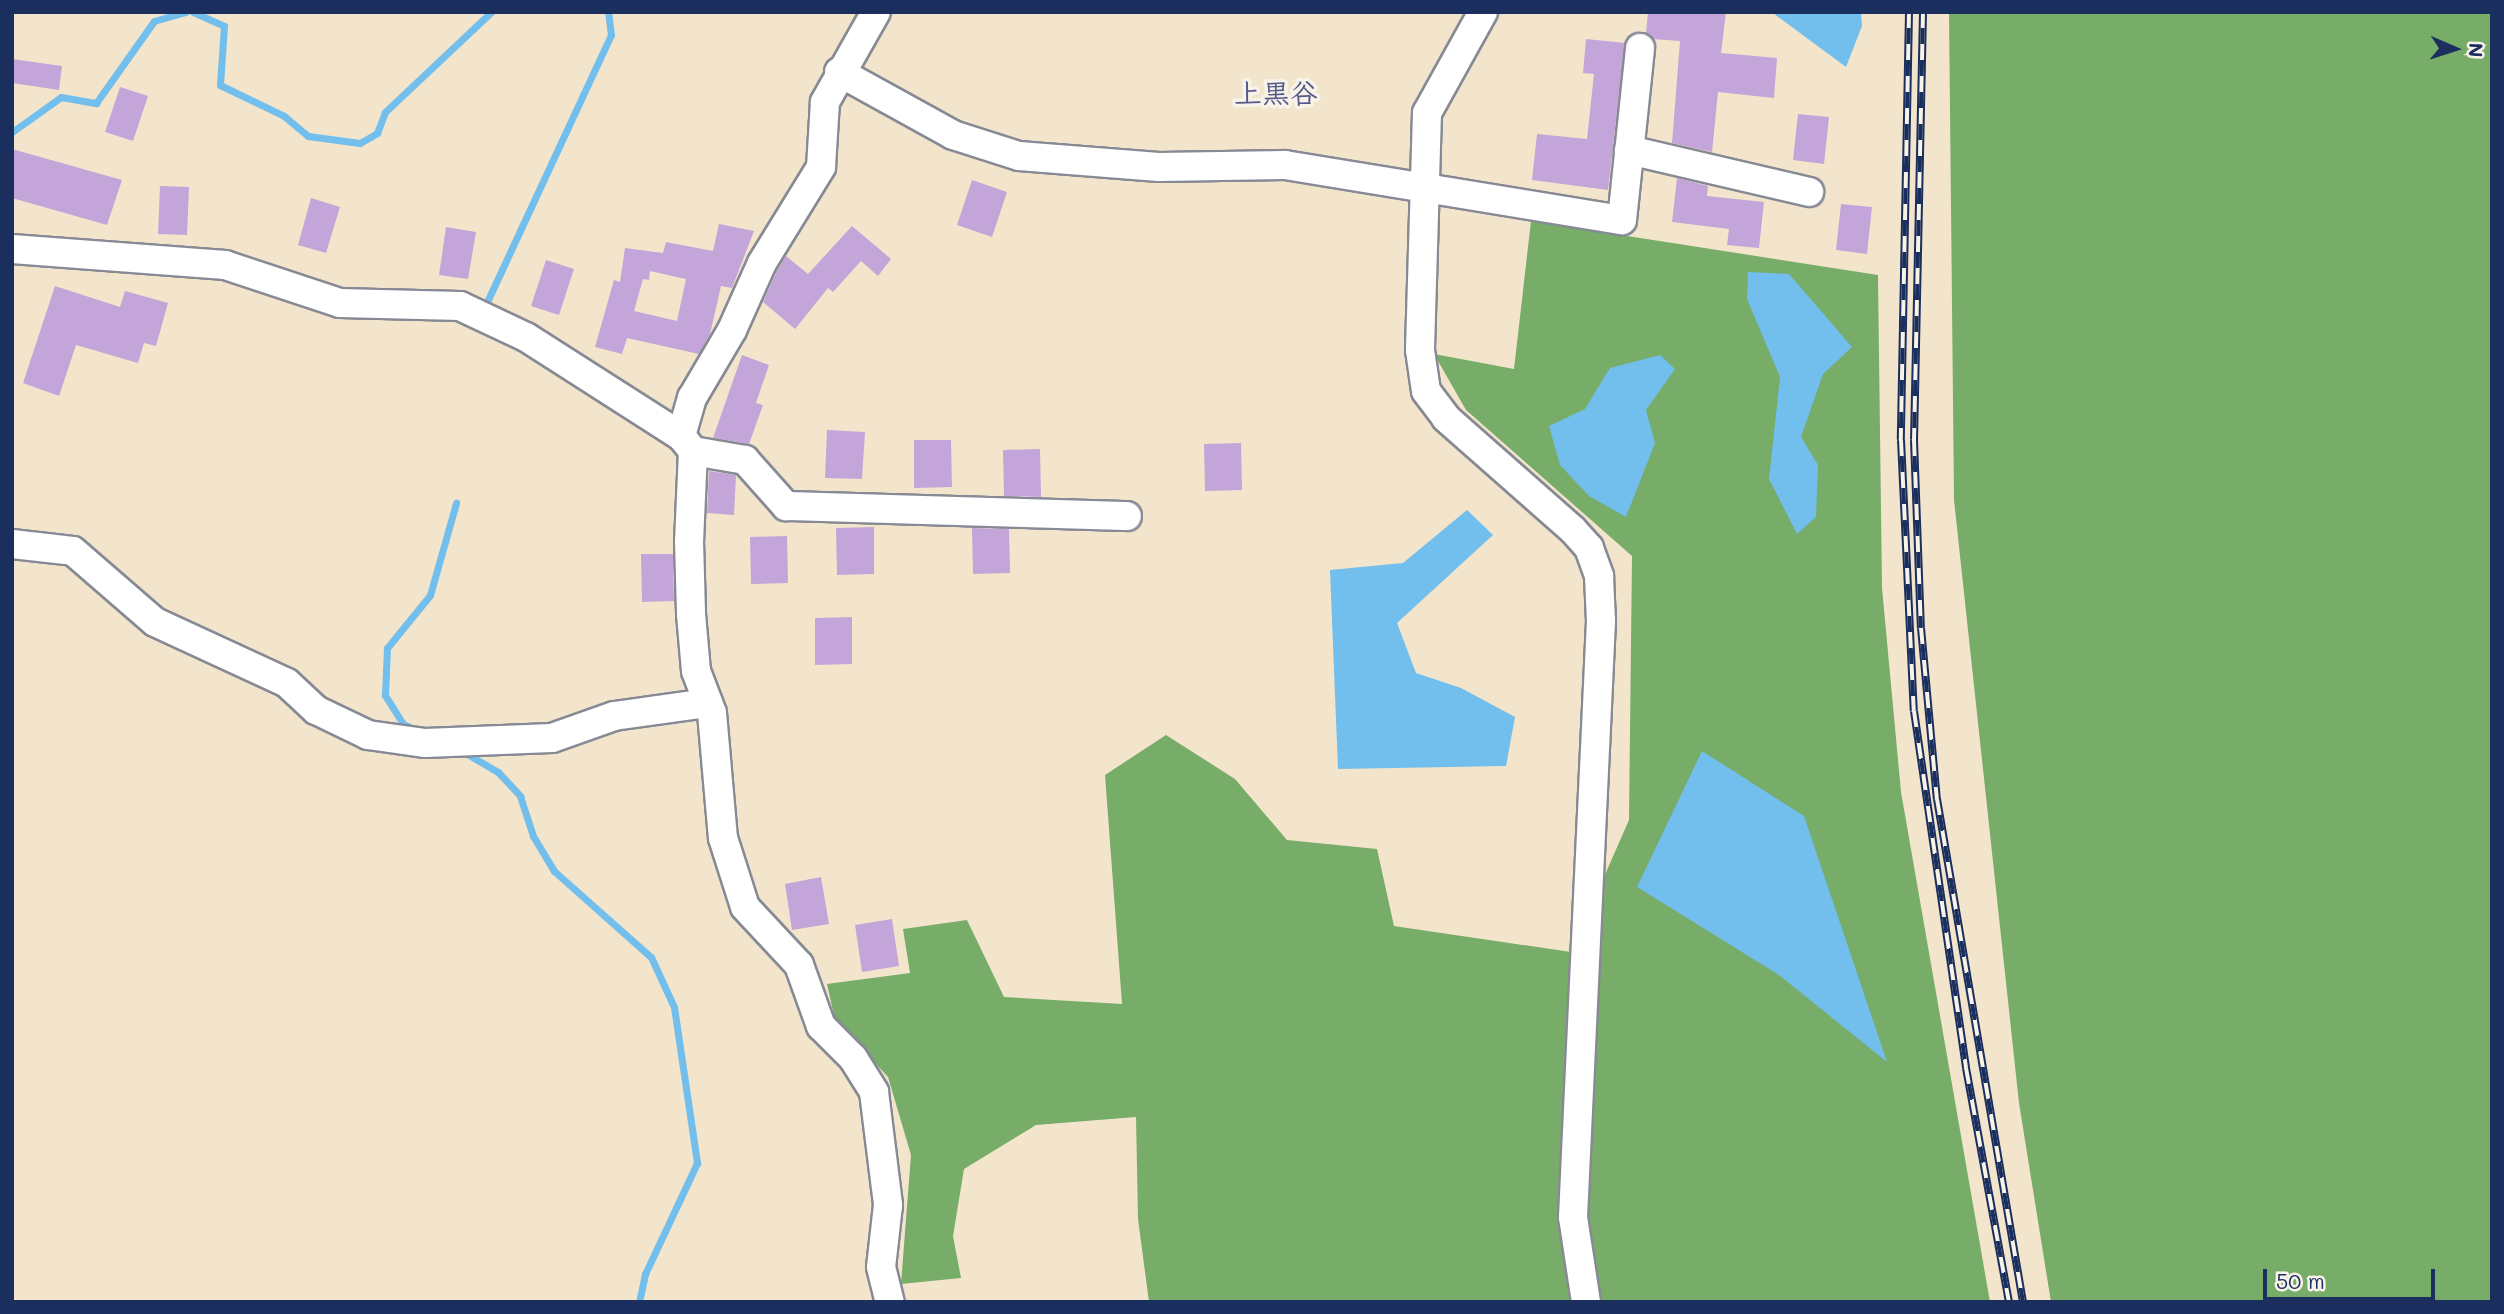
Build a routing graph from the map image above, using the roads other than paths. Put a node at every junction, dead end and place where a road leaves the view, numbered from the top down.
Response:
1 (876, 12) edge
2 (1483, 12) edge
3 (1640, 48) dead end
4 (839, 72) junction
5 (1629, 150) junction
6 (1422, 184) junction
7 (1809, 192) dead end
8 (12, 249) edge
9 (687, 444) junction
10 (1126, 516) dead end
11 (12, 544) edge
12 (708, 703) junction
13 (890, 1302) edge
14 (1586, 1302) edge

1 - 4 street
2 - 6 street
3 - 5 street
4 - 6 street
4 - 9 street
5 - 6 street
5 - 7 street
6 - 14 street
8 - 9 street
9 - 10 street
9 - 12 street
11 - 12 street
12 - 13 street

